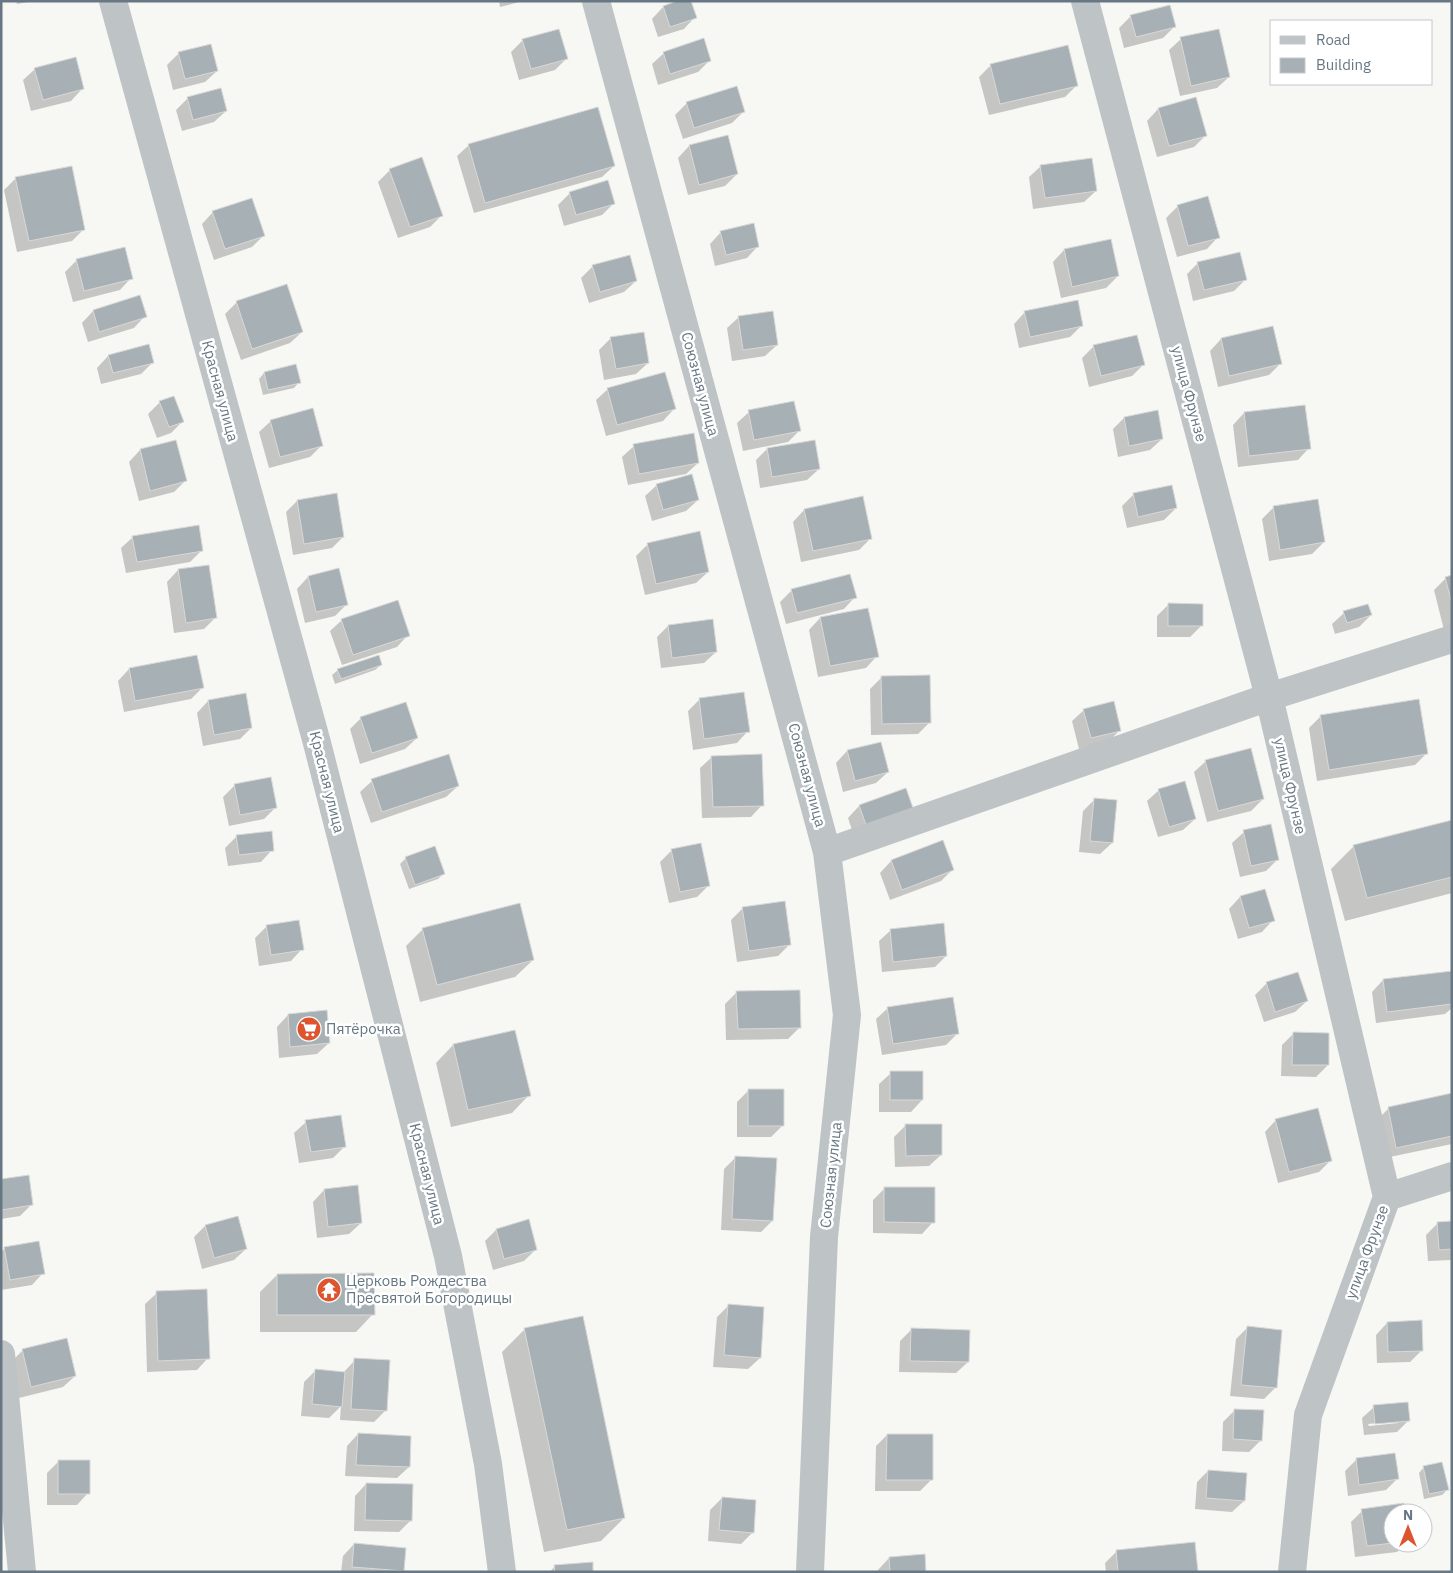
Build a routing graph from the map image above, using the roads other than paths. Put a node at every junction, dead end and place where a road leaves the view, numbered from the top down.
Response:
1 (113, 1) edge
2 (596, 1) edge
3 (1085, 1) edge
4 (1452, 639) edge
5 (1269, 697) junction
6 (827, 852) junction
7 (1452, 1176) edge
8 (1387, 1197) junction
9 (1, 1354) edge
10 (22, 1572) edge
11 (502, 1572) edge
12 (810, 1572) edge
13 (1292, 1572) edge

1 - 11 street, Красная улица
2 - 6 street, Союзная улица
3 - 5 street, улица Фрунзе
4 - 5 street
5 - 6 street
5 - 8 street, улица Фрунзе
6 - 12 street, Союзная улица
7 - 8 street
8 - 13 street, улица Фрунзе
9 - 10 street

